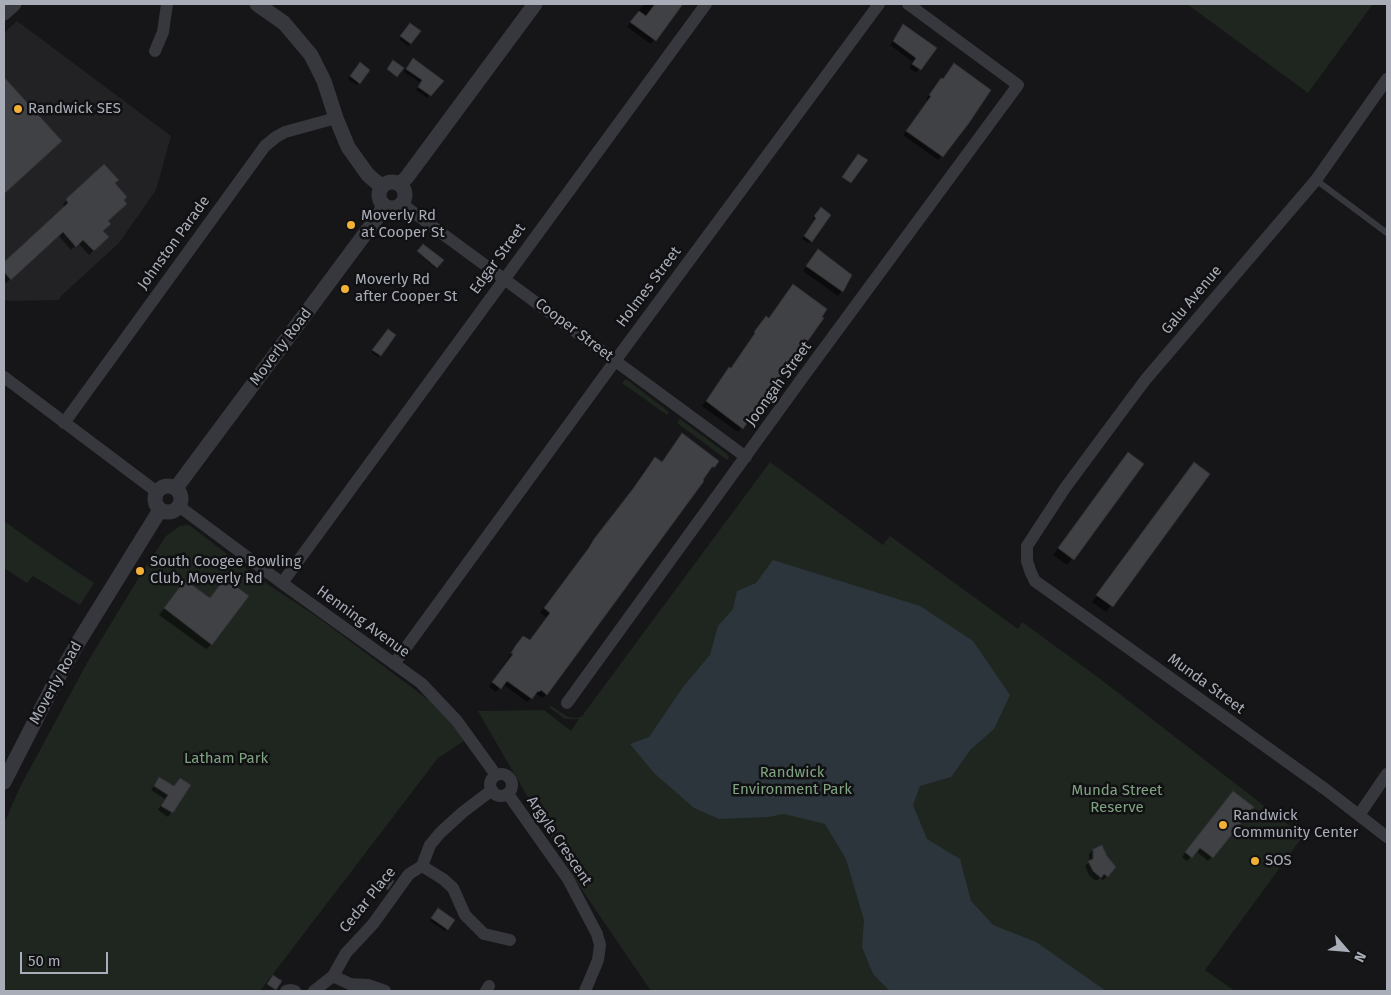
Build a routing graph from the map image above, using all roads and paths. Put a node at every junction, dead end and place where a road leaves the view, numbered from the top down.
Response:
1 (14, 4) edge
2 (167, 4) edge
3 (535, 4) edge
4 (706, 4) edge
5 (879, 4) edge
6 (908, 4) edge
7 (267, 6) edge
8 (4, 13) edge
9 (154, 51) dead end
10 (1387, 79) edge
11 (336, 118) junction
12 (1316, 180) junction
13 (400, 184) junction
14 (382, 187) junction
15 (402, 204) junction
16 (384, 206) junction
17 (1387, 234) edge
18 (504, 279) junction
19 (615, 361) junction
20 (4, 378) edge
21 (64, 423) junction
22 (746, 457) junction
23 (176, 488) junction
24 (157, 492) junction
25 (180, 507) junction
26 (160, 510) junction
27 (1027, 546) joint
28 (282, 583) junction
29 (394, 664) junction
30 (567, 703) dead end
31 (1387, 774) edge
32 (496, 775) junction
33 (4, 782) edge
34 (492, 790) junction
35 (508, 794) junction
36 (1358, 815) junction
37 (1387, 836) edge
38 (422, 866) junction
39 (510, 940) dead end
40 (333, 976) junction
41 (286, 991) edge
42 (295, 991) edge
43 (314, 991) edge
44 (385, 991) edge
45 (585, 991) edge

1 - 8 street
2 - 9 street
3 - 13 street
4 - 18 street, Edgar Street
5 - 19 street, Holmes Street
6 - 22 street, Joongah Street
7 - 11 street
10 - 12 street, Galu Avenue
11 - 14 street
11 - 21 street, Johnston Parade
12 - 17 lane
12 - 27 street, Galu Avenue
13 - 14 street
13 - 15 street
14 - 16 street
15 - 16 street
15 - 18 street, Cooper Street
16 - 23 street, Moverly Road
18 - 19 street, Cooper Street
18 - 28 street, Edgar Street
19 - 22 street, Cooper Street
19 - 29 street, Holmes Street
20 - 21 street
21 - 24 street
22 - 30 street, Joongah Street
23 - 24 street
23 - 25 street
24 - 26 street
25 - 26 street
25 - 28 street, Henning Avenue
26 - 33 street, Moverly Road
27 - 36 street, Munda Street
28 - 29 street, Henning Avenue
29 - 32 street, Henning Avenue
31 - 36 street
32 - 34 street
32 - 35 street
34 - 35 street
34 - 38 street, Cedar Place
35 - 45 street, Argyle Crescent
36 - 37 street, Munda Street
38 - 39 street
38 - 40 street, Cedar Place
40 - 43 street, Cedar Place
40 - 44 street
41 - 42 street

